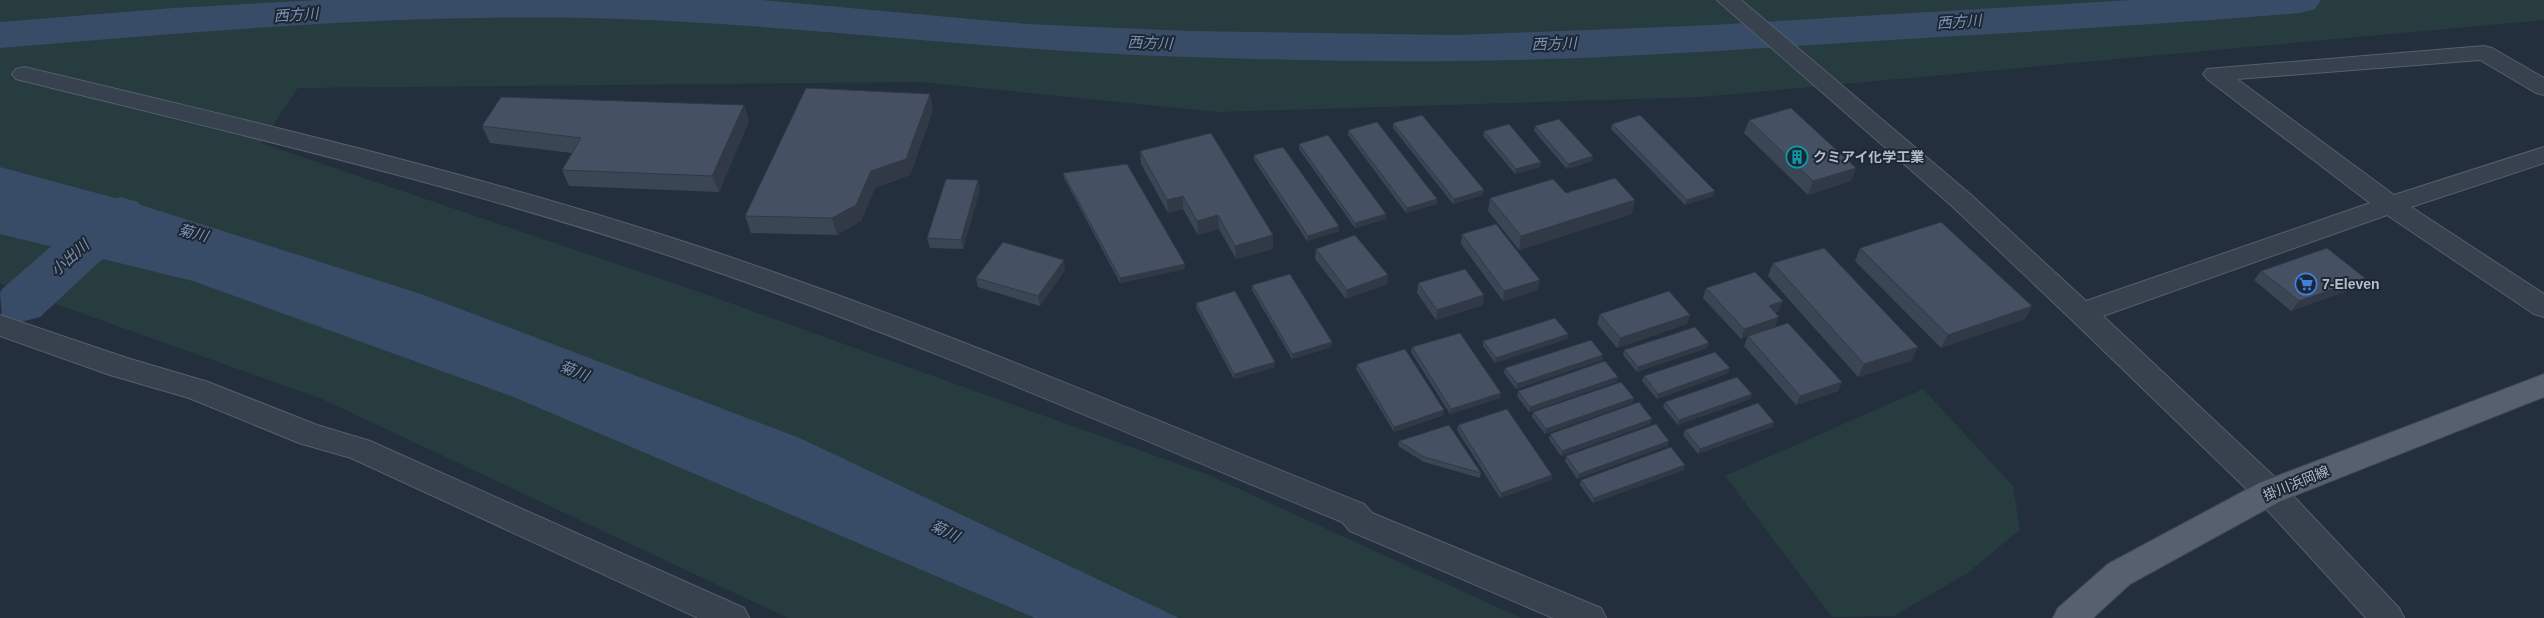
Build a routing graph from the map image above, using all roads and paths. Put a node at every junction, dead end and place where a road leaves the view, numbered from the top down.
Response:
1 (1728, 0) edge
2 (24, 74) dead end
3 (2544, 88) edge
4 (2544, 155) edge
5 (2390, 205) junction
6 (2544, 307) edge
7 (2082, 313) junction
8 (0, 325) edge
9 (2544, 385) edge
10 (2270, 492) junction
11 (732, 618) edge
12 (1589, 618) edge
13 (2070, 618) edge
14 (2387, 618) edge

1 - 7 street
2 - 12 street
3 - 5 street
4 - 5 street
5 - 6 street
5 - 7 street
7 - 10 street
8 - 11 street
9 - 10 main road, 掛川浜岡線
10 - 13 main road, 掛川浜岡線
10 - 14 street

